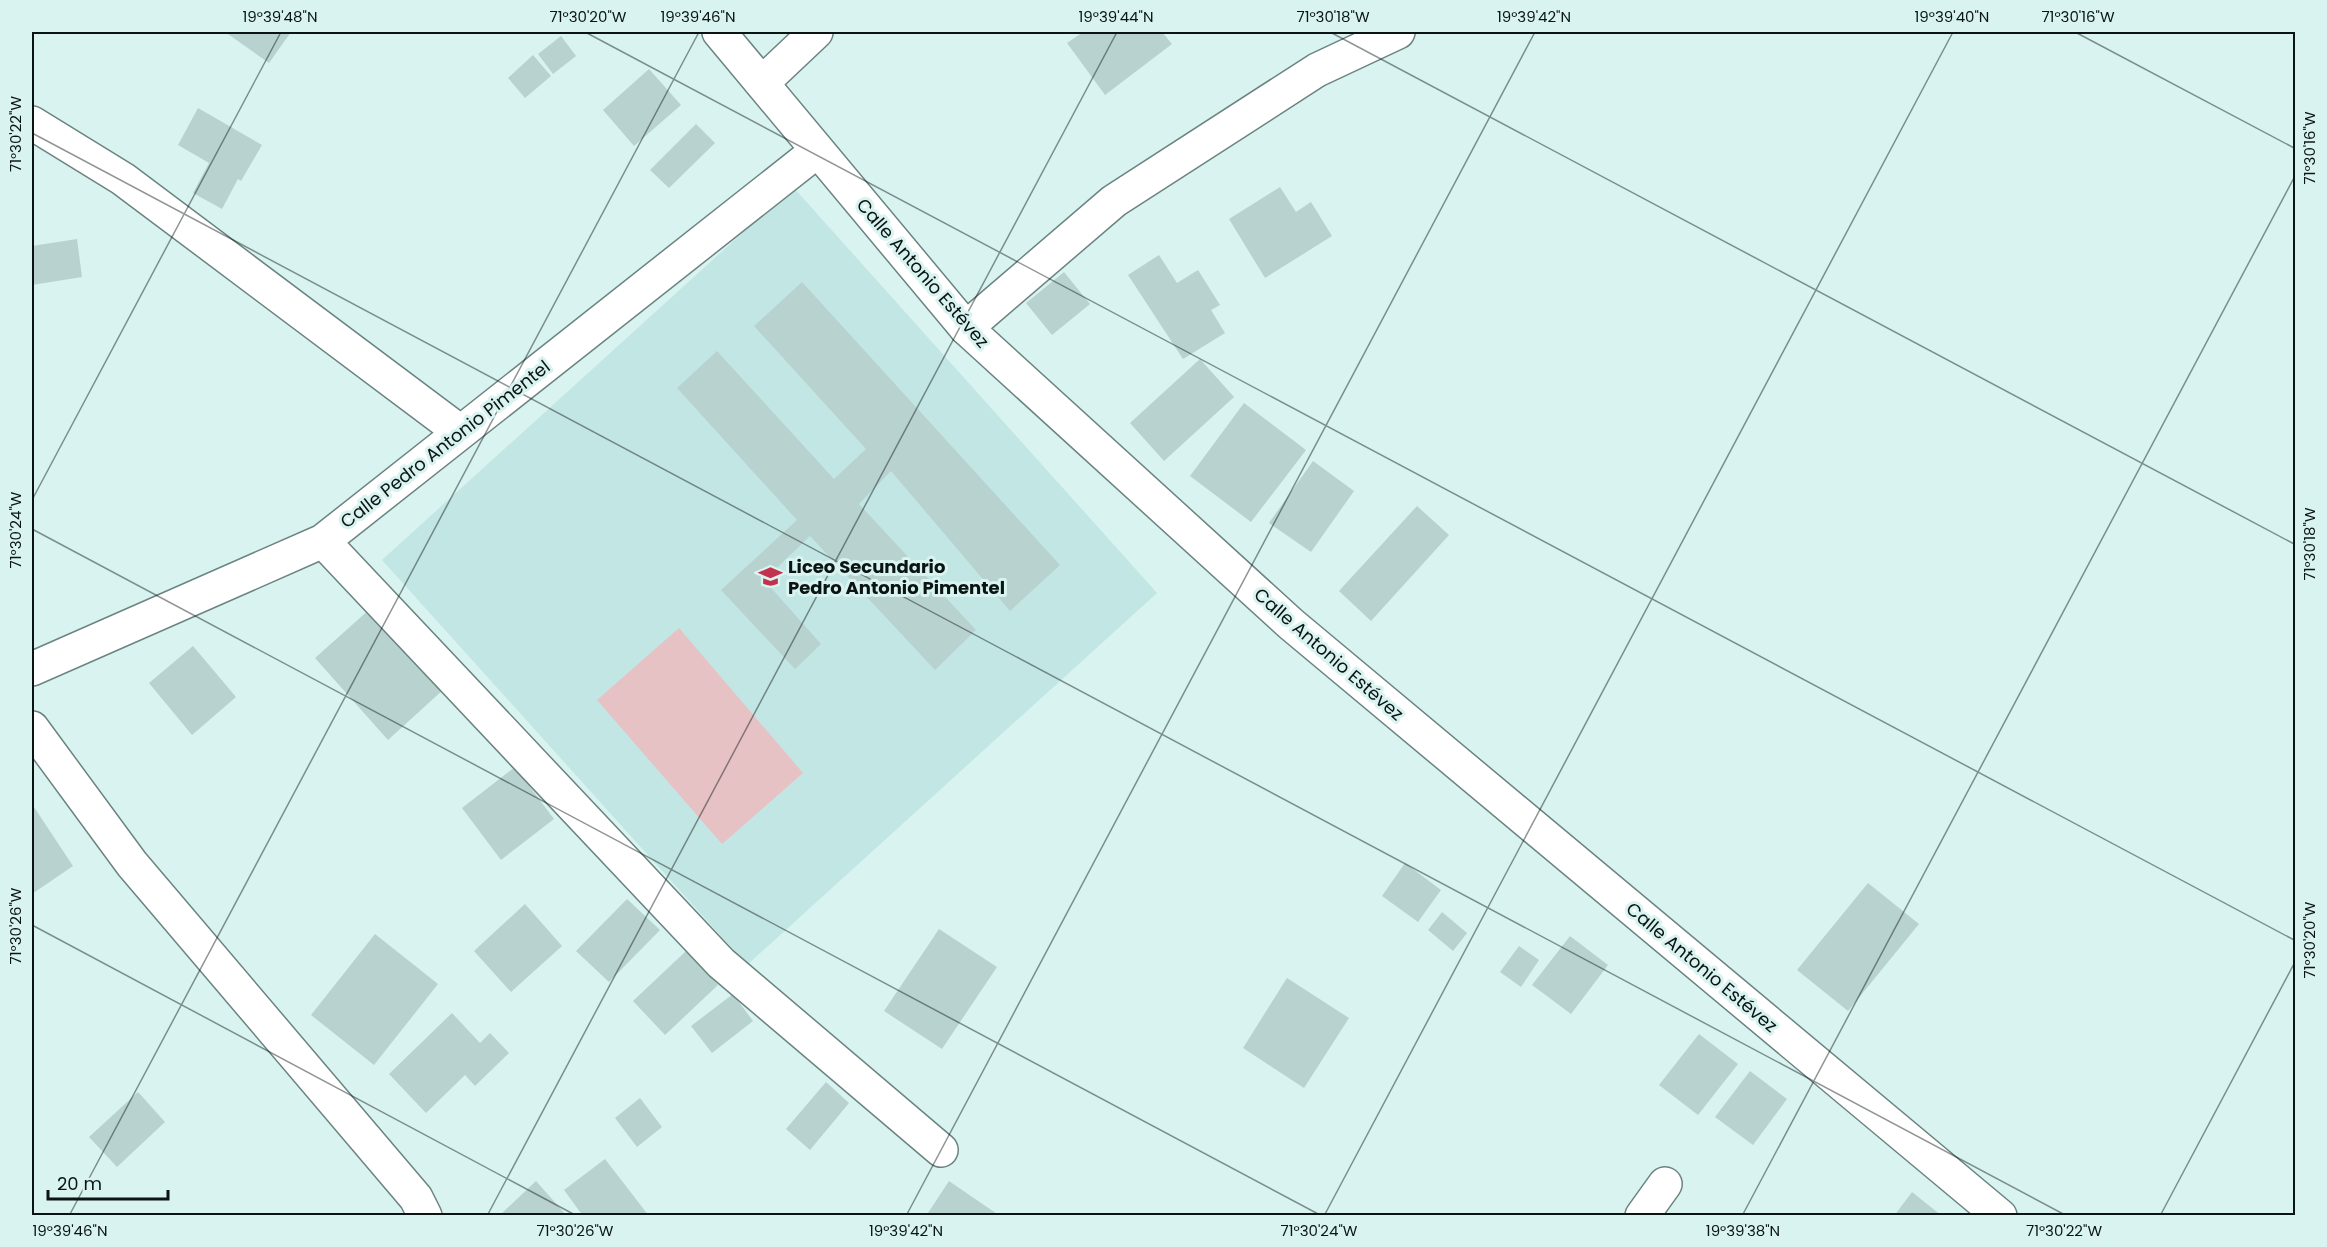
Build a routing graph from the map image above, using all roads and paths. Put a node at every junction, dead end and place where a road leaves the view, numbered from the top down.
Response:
1 (719, 32) edge
2 (816, 32) edge
3 (1398, 32) edge
4 (762, 83) junction
5 (32, 123) edge
6 (817, 151) junction
7 (966, 328) junction
8 (459, 431) junction
9 (322, 541) junction
10 (32, 669) edge
11 (32, 728) edge
12 (941, 1150) dead end
13 (1665, 1184) dead end
14 (425, 1215) edge
15 (1642, 1215) edge
16 (2000, 1215) edge

1 - 4 street, Calle Antonio Estévez
2 - 4 street
3 - 7 street
4 - 6 street, Calle Antonio Estévez
5 - 8 street
6 - 7 street, Calle Antonio Estévez
6 - 8 street, Calle Pedro Antonio Pimentel
7 - 16 street, Calle Antonio Estévez
8 - 9 street, Calle Pedro Antonio Pimentel
9 - 10 street, Calle Pedro Antonio Pimentel
9 - 12 street
11 - 14 street
13 - 15 street

